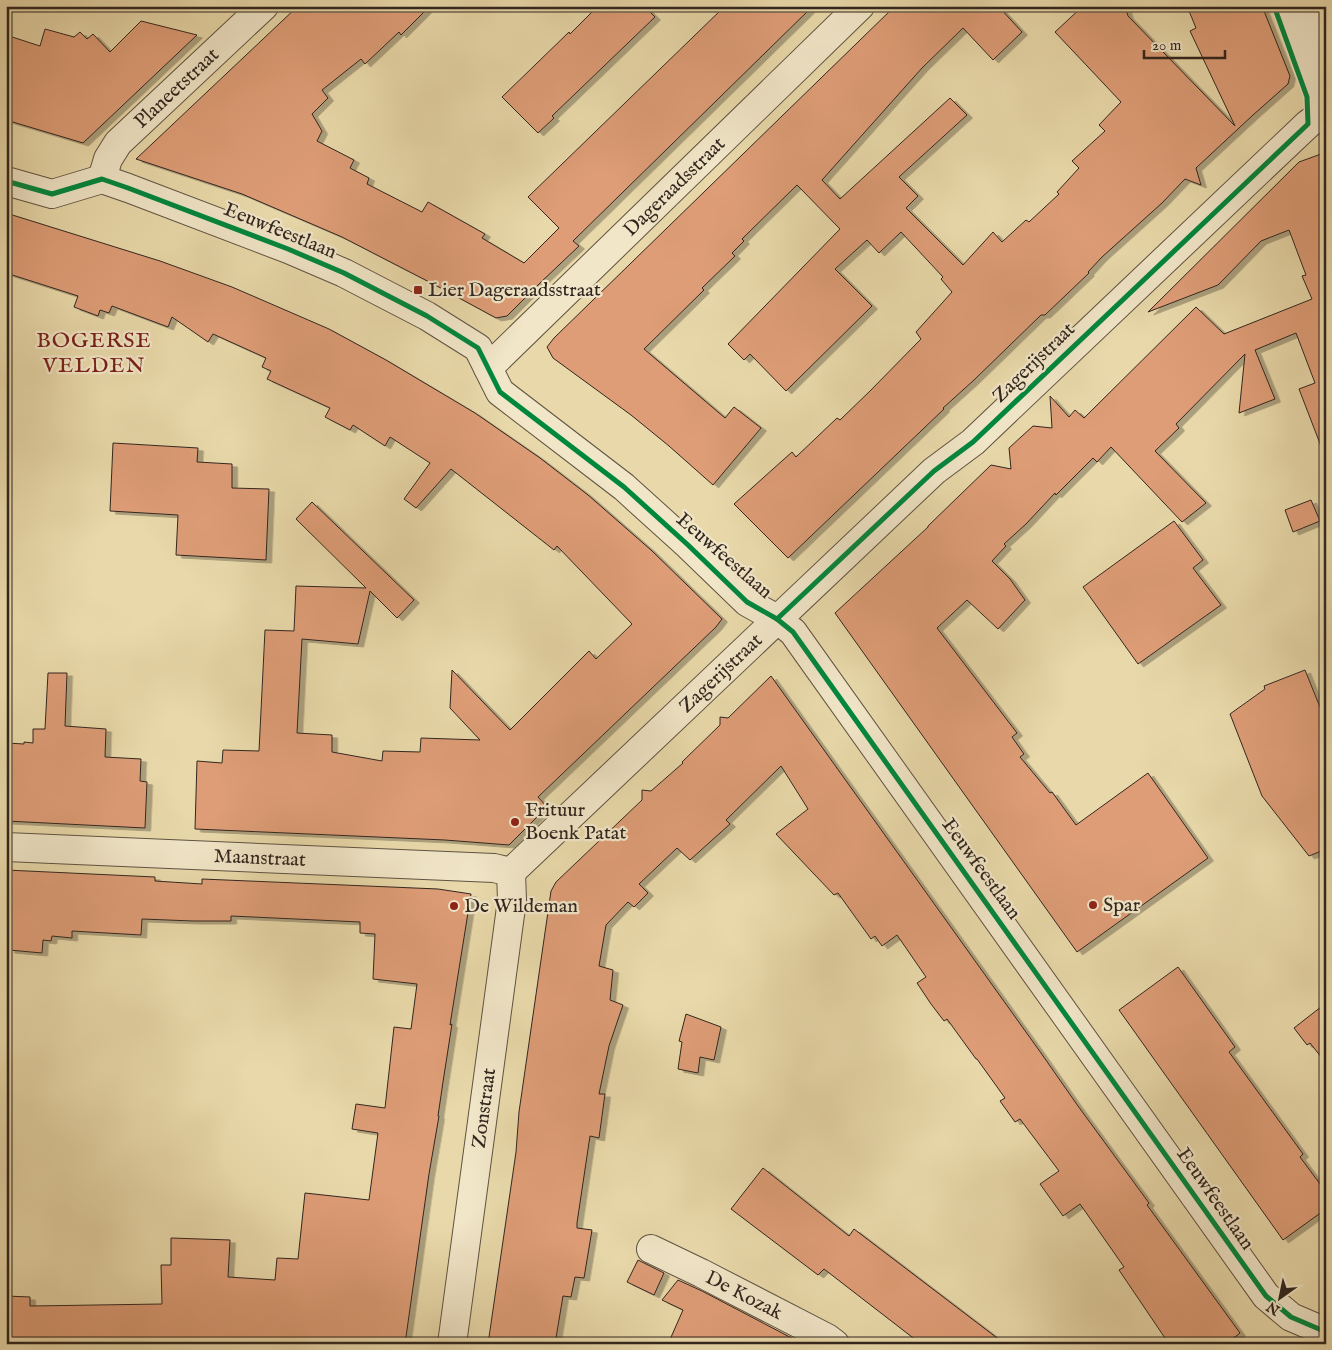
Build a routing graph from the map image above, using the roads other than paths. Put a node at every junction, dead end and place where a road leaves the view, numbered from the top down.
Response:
1 (264, 6) edge
2 (860, 6) edge
3 (1288, 6) edge
4 (1311, 6) edge
5 (1326, 44) edge
6 (102, 179) junction
7 (6, 181) edge
8 (488, 368) junction
9 (777, 619) junction
10 (6, 847) edge
11 (511, 872) junction
12 (652, 1249) dead end
13 (1326, 1332) edge
14 (452, 1344) edge
15 (835, 1344) edge

1 - 6 street, Planeetstraat
2 - 8 street, Dageraadsstraat
3 - 9 street, Zagerijstraat
4 - 5 street
6 - 7 street
6 - 8 street, Eeuwfeestlaan
8 - 9 street, Eeuwfeestlaan
9 - 11 street, Zagerijstraat
9 - 13 street, Eeuwfeestlaan
10 - 11 street, Maanstraat
11 - 14 street, Zonstraat
12 - 15 street, De Kozak

